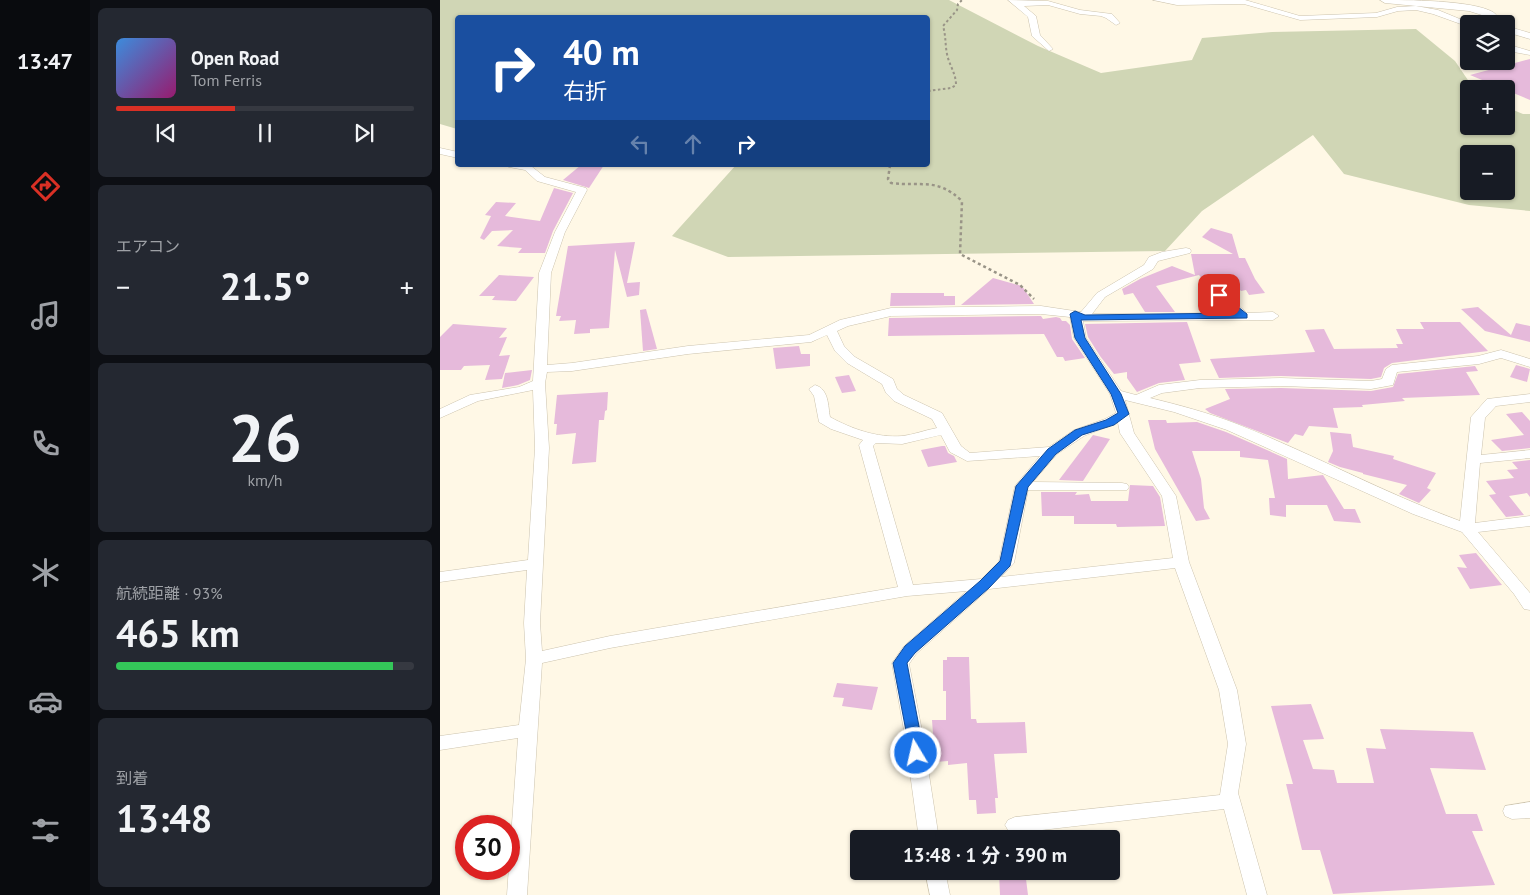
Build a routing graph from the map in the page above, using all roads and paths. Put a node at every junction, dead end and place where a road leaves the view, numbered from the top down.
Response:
1 (962, 0) edge
2 (1157, 0) edge
3 (1208, 0) edge
4 (1386, 0) edge
5 (1014, 2) edge
6 (1217, 2) junction
7 (1489, 15) edge
8 (1460, 22) edge
9 (1116, 23) dead end
10 (1515, 32) edge
11 (1530, 36) edge
12 (1049, 49) dead end
13 (1515, 50) edge
14 (1530, 53) edge
15 (930, 91) edge
16 (440, 151) edge
17 (455, 154) edge
18 (523, 167) edge
19 (890, 167) edge
20 (1186, 251) dead end
21 (1214, 293) dead end
22 (1041, 310) junction
23 (1079, 316) junction
24 (1244, 316) junction
25 (1273, 316) dead end
26 (830, 329) junction
27 (1530, 363) edge
28 (540, 376) junction
29 (815, 388) dead end
30 (1116, 394) junction
31 (1137, 398) junction
32 (1530, 398) edge
33 (440, 414) edge
34 (1123, 414) junction
35 (945, 430) junction
36 (872, 439) junction
37 (1052, 451) junction
38 (1530, 454) edge
39 (1473, 460) junction
40 (1022, 486) junction
41 (1122, 487) dead end
42 (1530, 521) edge
43 (1467, 528) junction
44 (1181, 562) junction
45 (534, 564) junction
46 (440, 577) edge
47 (985, 584) junction
48 (907, 590) junction
49 (1530, 605) edge
50 (534, 659) junction
51 (528, 730) junction
52 (440, 744) edge
53 (1231, 801) junction
54 (1015, 824) dead end
55 (928, 830) edge
56 (937, 880) edge
57 (517, 895) edge
58 (940, 895) edge
59 (1257, 895) edge

1 - 15 path
2 - 6 street
3 - 6 street
4 - 7 main road
5 - 9 street
5 - 12 street
6 - 8 street
10 - 11 main road
13 - 14 street
16 - 17 street
18 - 28 street
19 - 22 path
20 - 23 street
21 - 24 street
22 - 23 street
22 - 26 street
23 - 24 street
23 - 30 street
24 - 25 street
26 - 28 street
26 - 35 street
27 - 31 street
28 - 33 street
28 - 45 street
29 - 36 street
30 - 31 street
30 - 34 street
31 - 43 street
32 - 39 street
34 - 37 street
34 - 44 street
35 - 36 street
35 - 37 street
36 - 48 street
37 - 40 street
38 - 39 street
39 - 43 street
40 - 41 street
40 - 47 street
42 - 43 street
43 - 49 street
44 - 47 street
44 - 53 street
45 - 46 street
45 - 50 street
47 - 48 street
47 - 55 street
48 - 50 street
50 - 51 street
51 - 52 street
51 - 57 street
53 - 54 street
53 - 59 street
56 - 58 street

